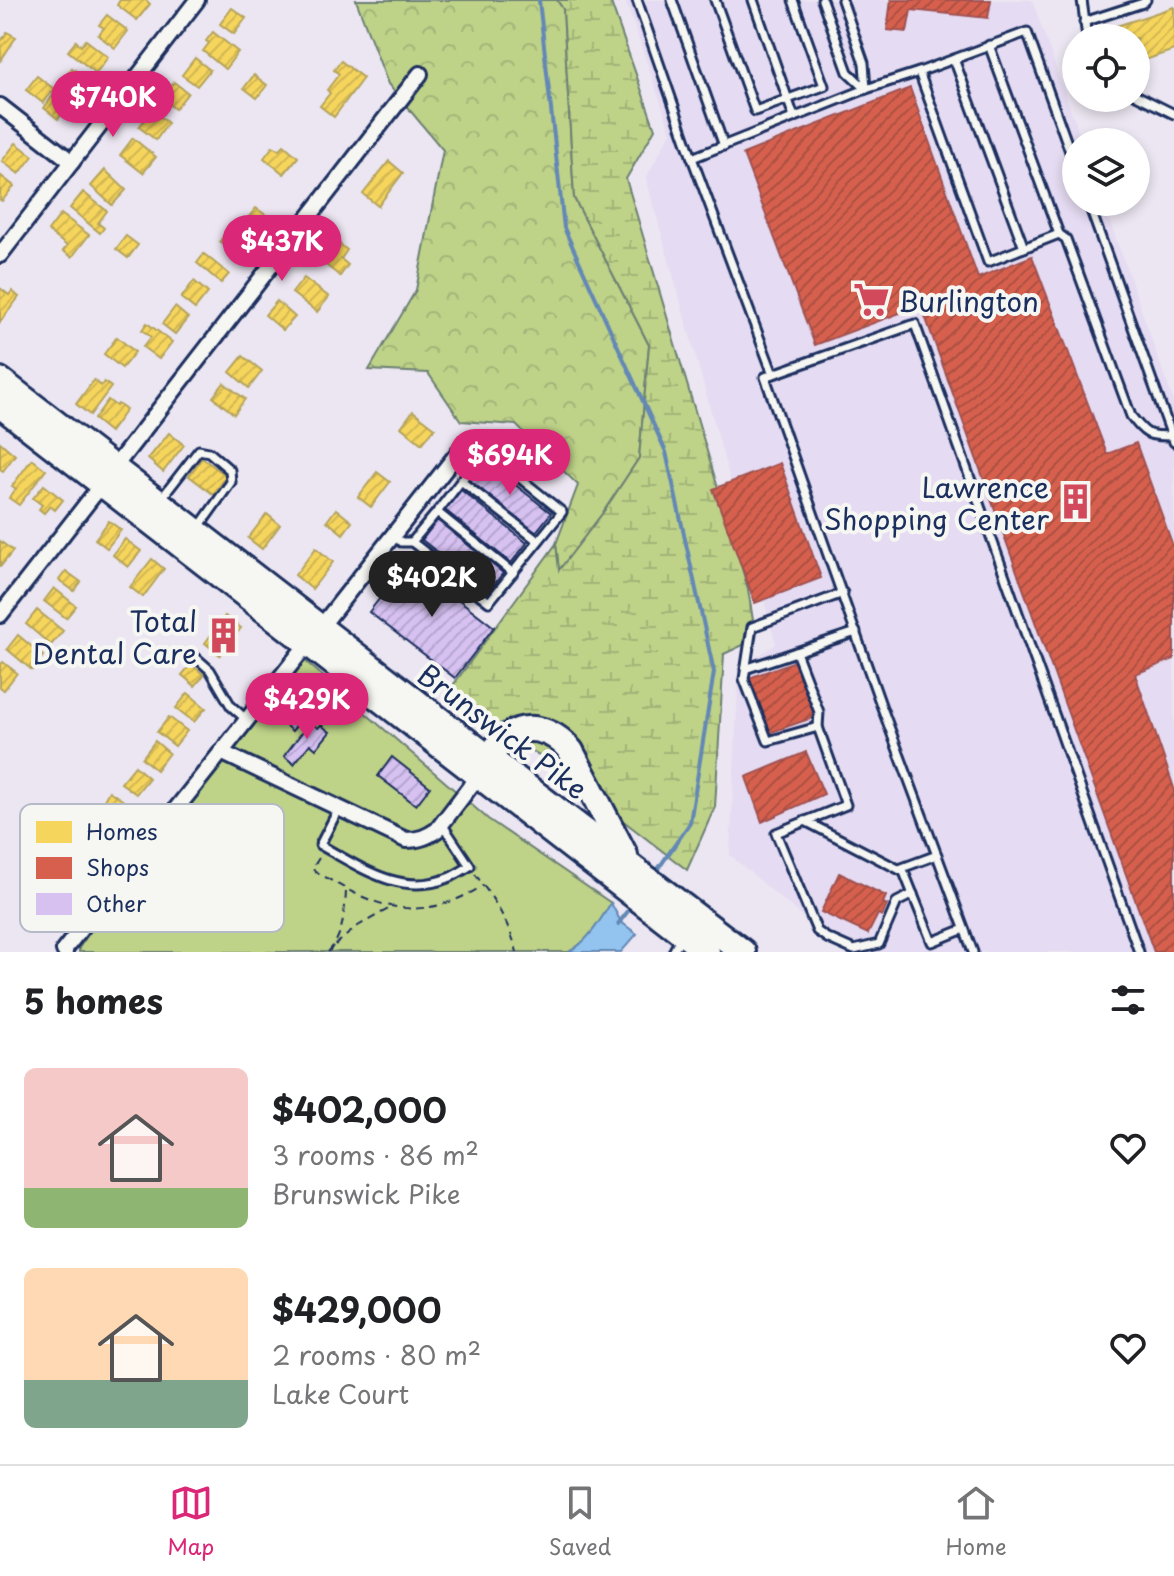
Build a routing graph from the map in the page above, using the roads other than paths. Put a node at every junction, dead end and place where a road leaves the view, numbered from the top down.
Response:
1 (197, 0) edge
2 (637, 0) edge
3 (672, 0) edge
4 (715, 0) edge
5 (753, 0) edge
6 (793, 0) edge
7 (822, 0) edge
8 (842, 0) edge
9 (1082, 0) edge
10 (1146, 0) edge
11 (1084, 22) joint
12 (989, 45) junction
13 (954, 59) junction
14 (919, 72) junction
15 (420, 74) dead end
16 (866, 89) junction
17 (787, 99) junction
18 (1150, 102) edge
19 (0, 106) edge
20 (1174, 114) edge
21 (794, 117) junction
22 (1062, 129) edge
23 (724, 146) junction
24 (692, 158) junction
25 (72, 162) junction
26 (1093, 216) edge
27 (1059, 234) junction
28 (1024, 248) junction
29 (0, 255) edge
30 (773, 374) junction
31 (0, 380) edge
32 (0, 405) edge
33 (1173, 439) edge
34 (463, 446) joint
35 (485, 450) junction
36 (108, 477) junction
37 (461, 481) junction
38 (158, 503) junction
39 (437, 512) junction
40 (196, 532) junction
41 (393, 535) junction
42 (538, 541) junction
43 (412, 542) junction
44 (513, 573) junction
45 (843, 593) junction
46 (0, 615) edge
47 (856, 632) junction
48 (314, 635) junction
49 (796, 652) junction
50 (192, 654) dead end
51 (745, 669) junction
52 (247, 720) junction
53 (818, 727) junction
54 (221, 752) junction
55 (484, 767) junction
56 (180, 804) edge
57 (339, 808) junction
58 (805, 821) junction
59 (442, 824) junction
60 (937, 855) junction
61 (899, 869) junction
62 (632, 876) junction
63 (913, 894) junction
64 (674, 926) edge
65 (964, 929) junction
66 (78, 932) edge
67 (63, 951) edge
68 (707, 952) edge
69 (743, 952) edge
70 (973, 952) edge
71 (1139, 952) edge

1 - 25 street
2 - 24 lane
3 - 23 lane
4 - 17 lane
5 - 17 lane
6 - 17 lane
7 - 16 lane
8 - 16 lane
9 - 11 lane
10 - 11 lane
12 - 13 lane
12 - 22 lane
12 - 27 lane
13 - 14 lane
13 - 28 lane
14 - 16 lane
14 - 28 lane
15 - 36 street
16 - 21 lane
17 - 21 lane
18 - 20 lane
19 - 25 street
21 - 23 lane
23 - 24 lane
24 - 30 lane
25 - 29 street
26 - 33 lane
27 - 28 lane
27 - 33 lane
30 - 45 lane
30 - 71 lane
31 - 36 main road, Brunswick Pike
32 - 36 main road, Brunswick Pike
34 - 35 lane
34 - 41 street
35 - 37 lane
35 - 42 lane
36 - 38 main road, Brunswick Pike
36 - 46 street
36 - 48 main road, Brunswick Pike
37 - 39 lane
37 - 42 lane
38 - 40 main road, Brunswick Pike
38 - 40 lane
39 - 43 lane
39 - 44 lane
40 - 48 main road, Brunswick Pike
41 - 43 lane
41 - 48 street
42 - 44 lane
43 - 44 lane
45 - 47 lane
45 - 51 lane
47 - 49 lane
47 - 60 lane
48 - 52 street
48 - 55 main road, Brunswick Pike
49 - 51 lane
49 - 53 lane
50 - 52 lane
51 - 53 lane
52 - 54 street
53 - 58 lane
54 - 56 street
54 - 57 street
55 - 59 street
55 - 62 main road, Brunswick Pike
55 - 62 main road
57 - 59 street
57 - 59 lane
58 - 61 lane
58 - 63 lane
60 - 61 lane
60 - 65 lane
61 - 63 lane
62 - 64 main road, Brunswick Pike
63 - 65 lane
64 - 68 main road, Brunswick Pike
64 - 69 main road, Brunswick Pike
65 - 70 lane
66 - 67 street

